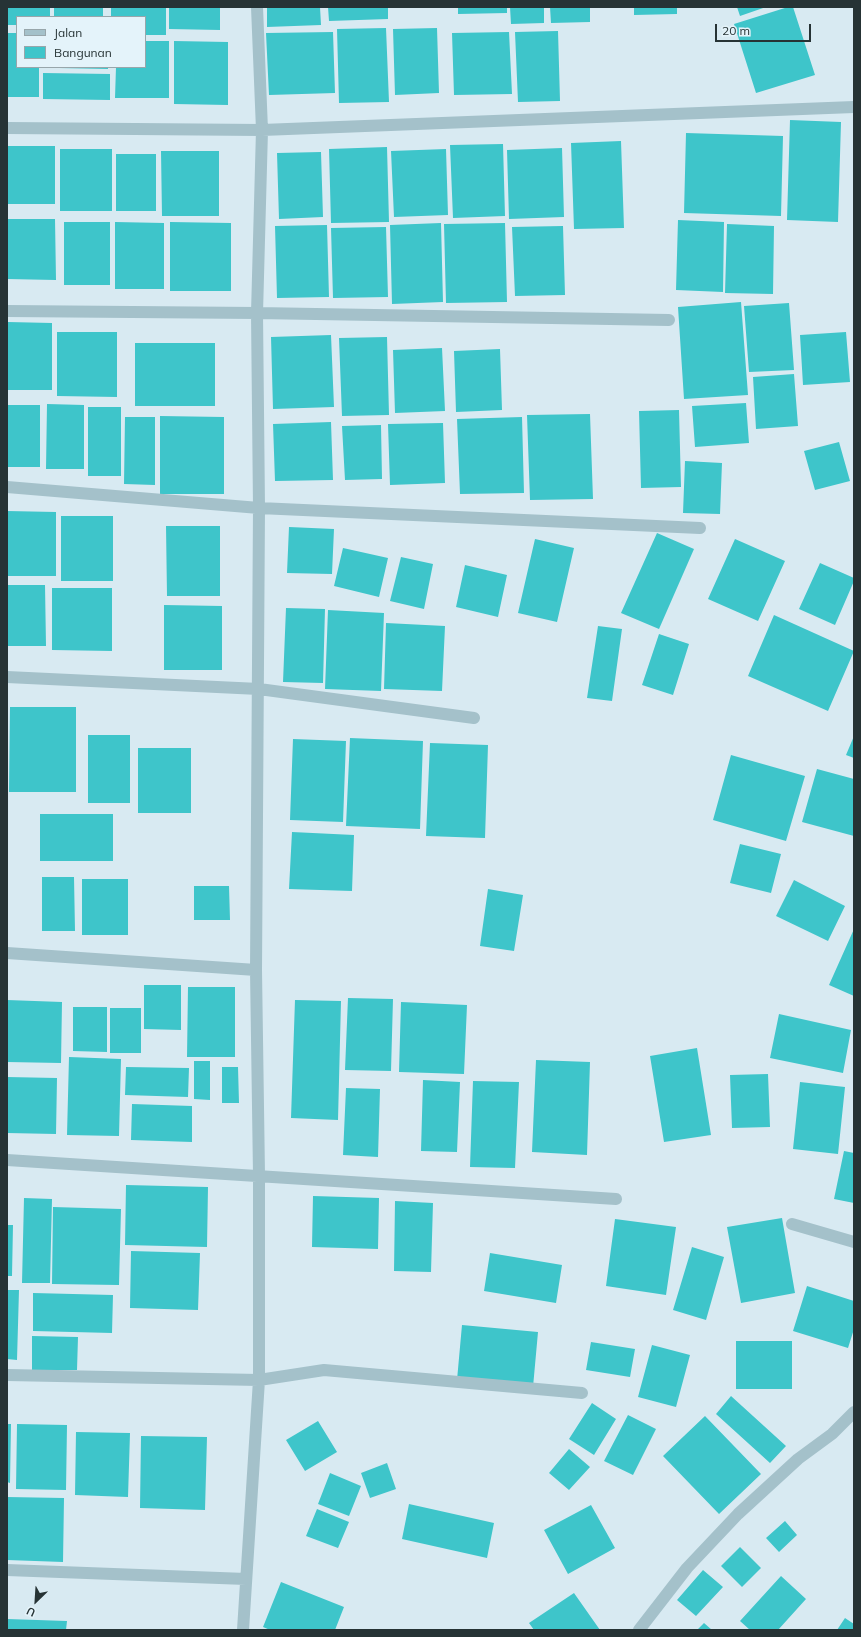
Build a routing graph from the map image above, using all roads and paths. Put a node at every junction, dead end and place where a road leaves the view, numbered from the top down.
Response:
1 (257, 7) edge
2 (854, 107) edge
3 (7, 128) edge
4 (262, 130) junction
5 (7, 311) edge
6 (257, 313) junction
7 (670, 320) dead end
8 (7, 487) edge
9 (260, 508) junction
10 (700, 528) dead end
11 (7, 677) edge
12 (259, 689) junction
13 (474, 718) dead end
14 (7, 953) edge
15 (256, 970) junction
16 (7, 1160) edge
17 (259, 1175) junction
18 (616, 1199) dead end
19 (792, 1224) dead end
20 (854, 1242) edge
21 (7, 1375) edge
22 (259, 1380) junction
23 (582, 1393) dead end
24 (854, 1412) edge
25 (7, 1570) edge
26 (246, 1579) junction
27 (243, 1630) edge
28 (639, 1630) edge

1 - 4 street
2 - 4 street
3 - 4 street
4 - 6 street
5 - 6 street
6 - 7 street
6 - 9 street
8 - 9 street
9 - 10 street
9 - 12 street
11 - 12 street
12 - 13 street
12 - 15 street
14 - 15 street
15 - 17 street
16 - 17 street
17 - 18 street
17 - 22 street
19 - 20 street
21 - 22 street
22 - 23 street
22 - 26 street
24 - 28 street
25 - 26 street
26 - 27 street

